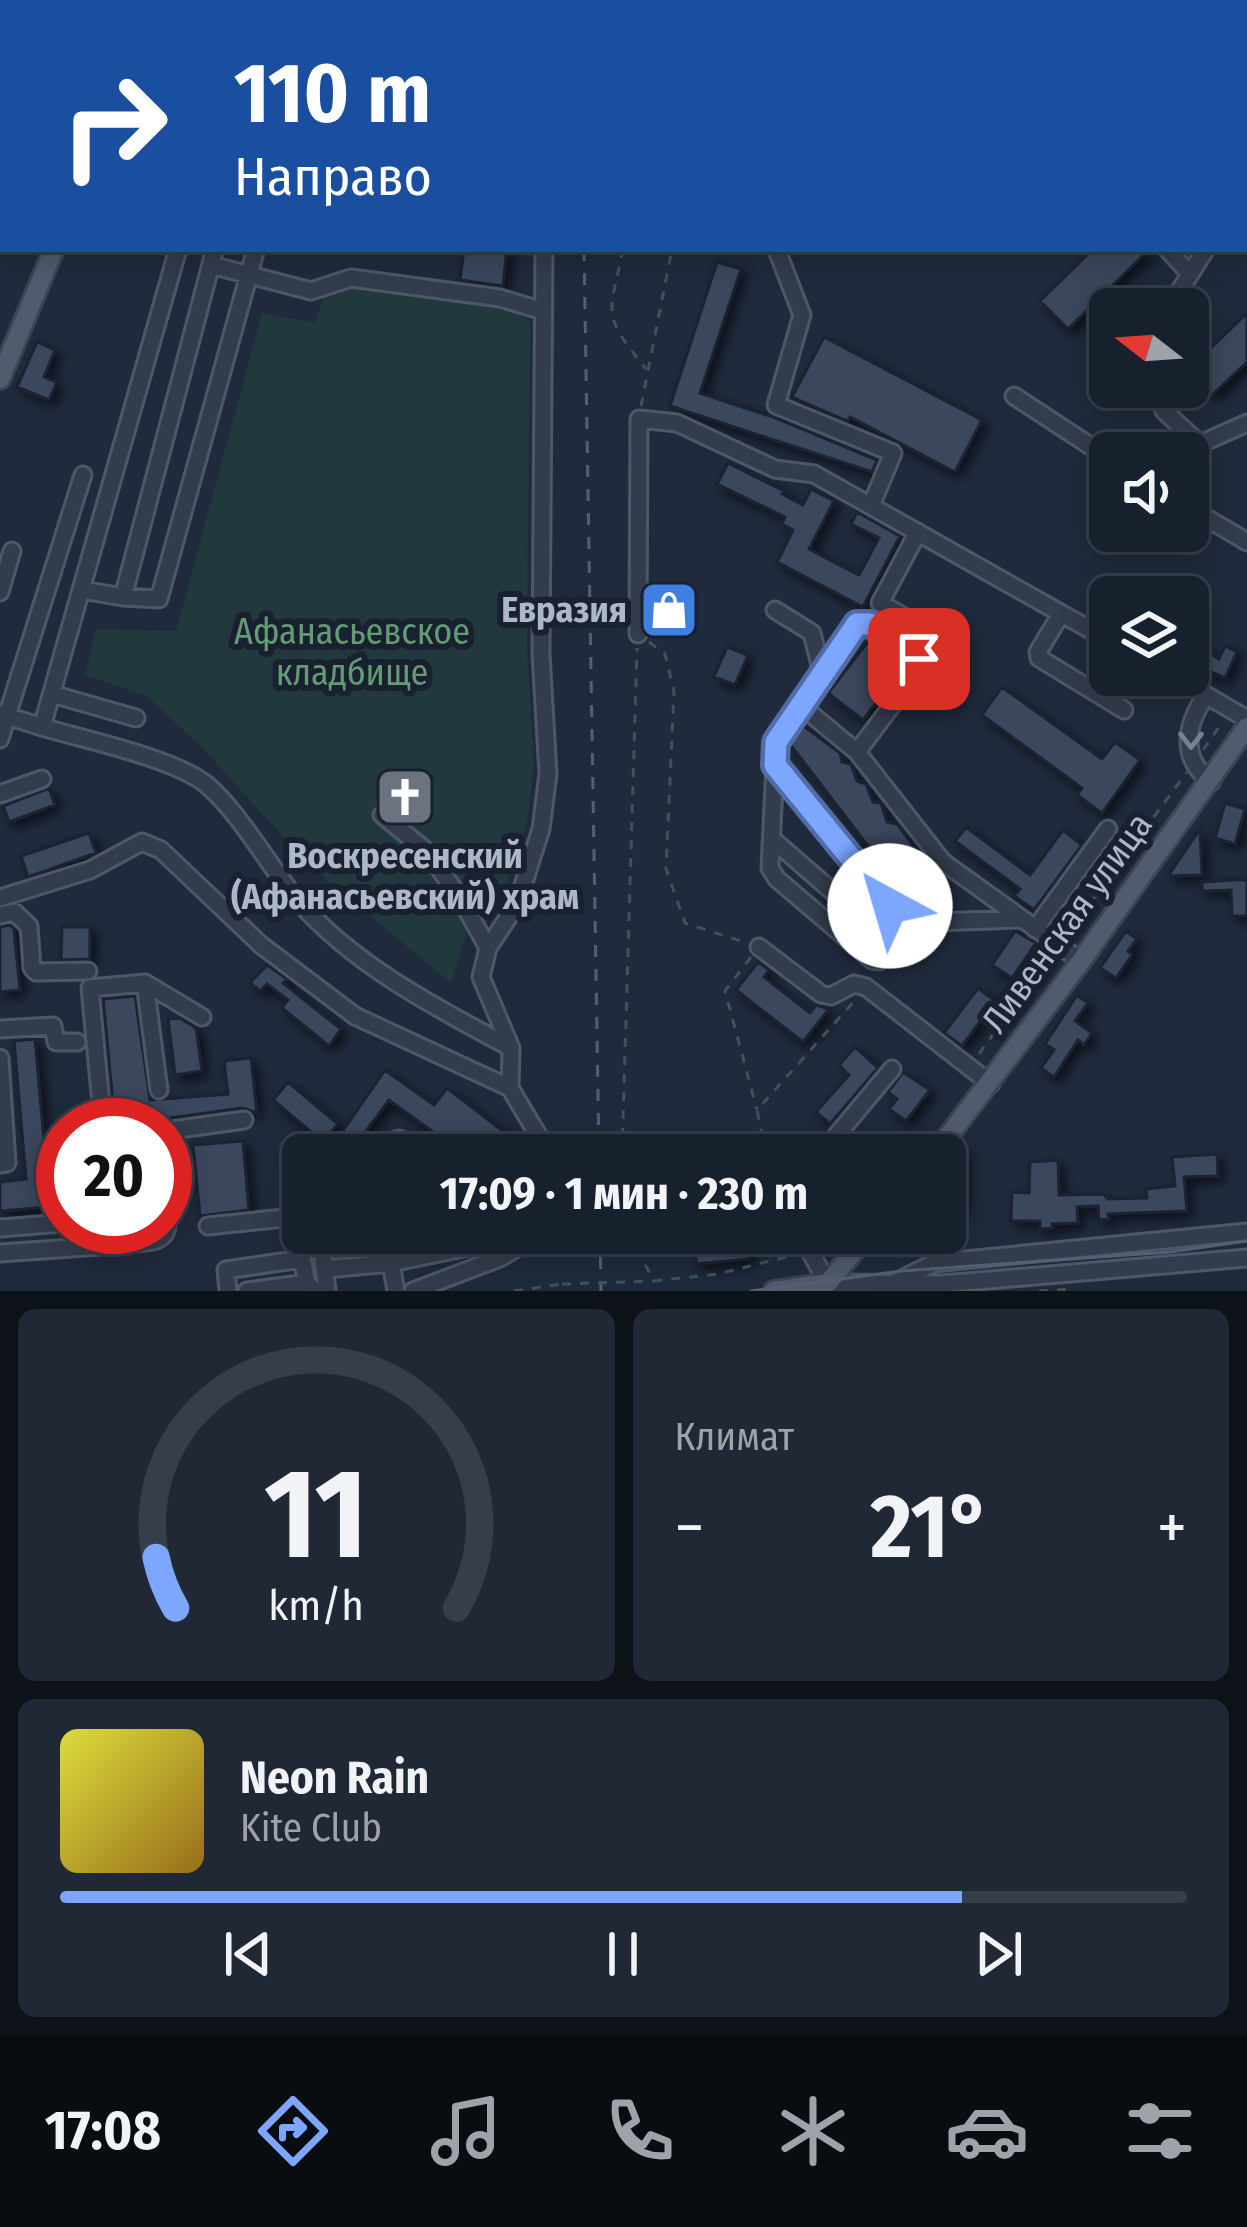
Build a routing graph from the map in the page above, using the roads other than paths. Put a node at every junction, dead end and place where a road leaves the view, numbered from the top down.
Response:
1 (53, 252) edge
2 (177, 252) edge
3 (255, 252) edge
4 (544, 252) edge
5 (1170, 252) edge
6 (1203, 252) edge
7 (778, 253) dead end
8 (211, 254) edge
9 (1190, 274) junction
10 (249, 276) junction
11 (1181, 288) edge
12 (544, 311) junction
13 (0, 379) edge
14 (1013, 396) dead end
15 (1163, 408) edge
16 (1247, 423) edge
17 (1089, 446) edge
18 (83, 476) dead end
19 (871, 506) junction
20 (1209, 519) edge
21 (918, 532) junction
22 (1247, 542) edge
23 (12, 551) dead end
24 (82, 590) junction
25 (0, 592) edge
26 (124, 597) junction
27 (775, 610) dead end
28 (1061, 614) junction
29 (1089, 629) edge
30 (932, 633) dead end
31 (638, 634) road end
32 (822, 673) junction
33 (52, 694) junction
34 (1205, 696) edge
35 (1208, 696) edge
36 (799, 704) junction
37 (1124, 710) dead end
38 (4, 715) edge
39 (136, 718) dead end
40 (1242, 718) edge
41 (42, 728) junction
42 (0, 740) edge
43 (857, 752) junction
44 (775, 765) junction
45 (42, 779) dead end
46 (1211, 782) junction
47 (0, 794) edge
48 (382, 815) dead end
49 (1108, 829) dead end
50 (772, 839) junction
51 (0, 898) edge
52 (0, 915) edge
53 (909, 922) junction
54 (1028, 924) junction
55 (893, 944) junction
56 (759, 947) road end
57 (488, 948) junction
58 (1081, 961) junction
59 (88, 971) dead end
60 (146, 983) junction
61 (202, 1017) dead end
62 (0, 1029) edge
63 (77, 1042) dead end
64 (511, 1048) junction
65 (0, 1058) edge
66 (892, 1069) dead end
67 (991, 1084) junction
68 (510, 1088) junction
69 (159, 1090) dead end
70 (100, 1098) edge
71 (244, 1120) dead end
72 (192, 1127) edge
73 (537, 1134) edge
74 (838, 1134) edge
75 (943, 1134) edge
76 (0, 1164) edge
77 (282, 1218) edge
78 (36, 1225) edge
79 (208, 1226) dead end
80 (0, 1228) edge
81 (1247, 1232) edge
82 (36, 1250) edge
83 (0, 1253) edge
84 (324, 1254) edge
85 (434, 1254) edge
86 (507, 1254) edge
87 (810, 1254) edge
88 (853, 1254) edge
89 (1247, 1258) edge
90 (391, 1263) junction
91 (326, 1269) junction
92 (1074, 1285) edge
93 (886, 1286) junction
94 (311, 1287) edge
95 (829, 1287) edge
96 (228, 1291) edge
97 (247, 1291) edge
98 (327, 1291) edge
99 (396, 1291) edge
100 (413, 1291) edge
101 (774, 1291) edge

1 - 13 main road
2 - 24 street
3 - 10 street
4 - 12 street
5 - 9 street
6 - 9 street
7 - 19 street
8 - 10 street
8 - 26 street
9 - 11 street
10 - 12 street
10 - 26 street
12 - 57 street
14 - 17 street
15 - 16 street
18 - 38 street
19 - 21 street
19 - 31 street
20 - 22 street
21 - 28 street
21 - 30 street
23 - 25 street
24 - 26 street
24 - 33 street
27 - 32 street
28 - 29 street
28 - 37 street
32 - 36 street
32 - 43 street
33 - 39 street
33 - 41 street
34 -> 46 street
35 - 40 street
36 - 43 street
36 - 44 street
38 - 41 street
38 - 42 street
40 - 46 main road, Ливенская улица
41 - 64 street
43 - 54 street
44 - 50 street
44 - 53 street
45 - 47 street
46 - 58 main road, Ливенская улица
48 - 57 street
49 - 54 street
50 - 55 street
50 - 55 street
51 - 68 street
52 - 59 street
53 - 54 street
53 - 55 street
54 - 58 street
56 - 67 street
57 - 64 street
58 - 67 main road, Ливенская улица
60 - 61 street
60 - 69 street
60 - 70 street
62 - 63 street
64 - 68 street
65 - 76 street
66 - 74 street
67 - 75 main road, Ливенская улица
68 - 73 street
71 - 72 street
77 - 79 street
78 - 80 street
81 - 93 street
82 - 83 street
84 - 91 street
85 - 90 street
86 - 100 street
87 - 95 street
88 - 95 main road
89 - 92 street
90 - 91 street
90 - 99 street
91 - 98 street
92 - 93 street
93 - 95 street
94 - 96 street
94 - 97 street
95 - 101 main road

